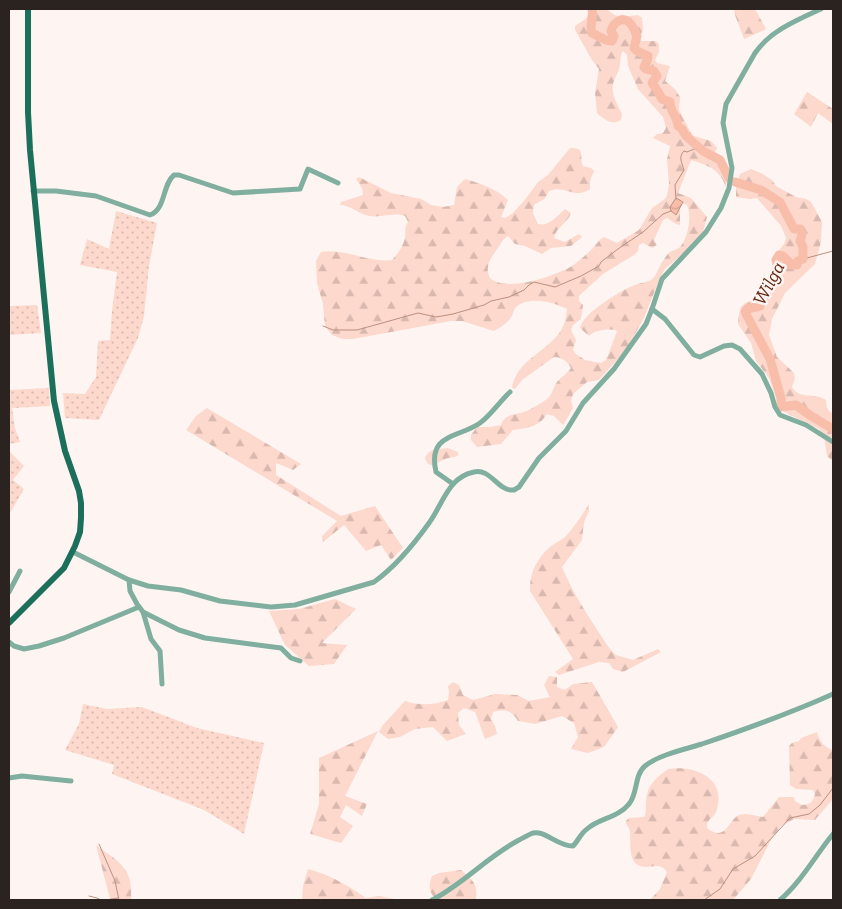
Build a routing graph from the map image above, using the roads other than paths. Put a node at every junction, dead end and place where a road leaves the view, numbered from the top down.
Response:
1 (28, 9) edge
2 (821, 9) edge
3 (338, 183) dead end
4 (33, 191) junction
5 (652, 309) junction
6 (510, 392) dead end
7 (833, 442) edge
8 (453, 484) junction
9 (74, 552) junction
10 (20, 571) dead end
11 (129, 580) junction
12 (9, 592) edge
13 (141, 610) junction
14 (9, 623) edge
15 (9, 642) edge
16 (300, 661) dead end
17 (162, 684) dead end
18 (833, 694) edge
19 (9, 778) edge
20 (70, 781) dead end
21 (833, 834) edge
22 (432, 900) edge
23 (780, 900) edge

1 - 4 main road
2 - 5 street
3 - 4 street
4 - 9 main road
5 - 7 street
5 - 8 street
6 - 8 street
8 - 11 street
9 - 11 street
9 - 14 main road
10 - 12 street
11 - 13 street
13 - 15 street
13 - 16 street
13 - 17 street
18 - 22 street
19 - 20 street
21 - 23 street

